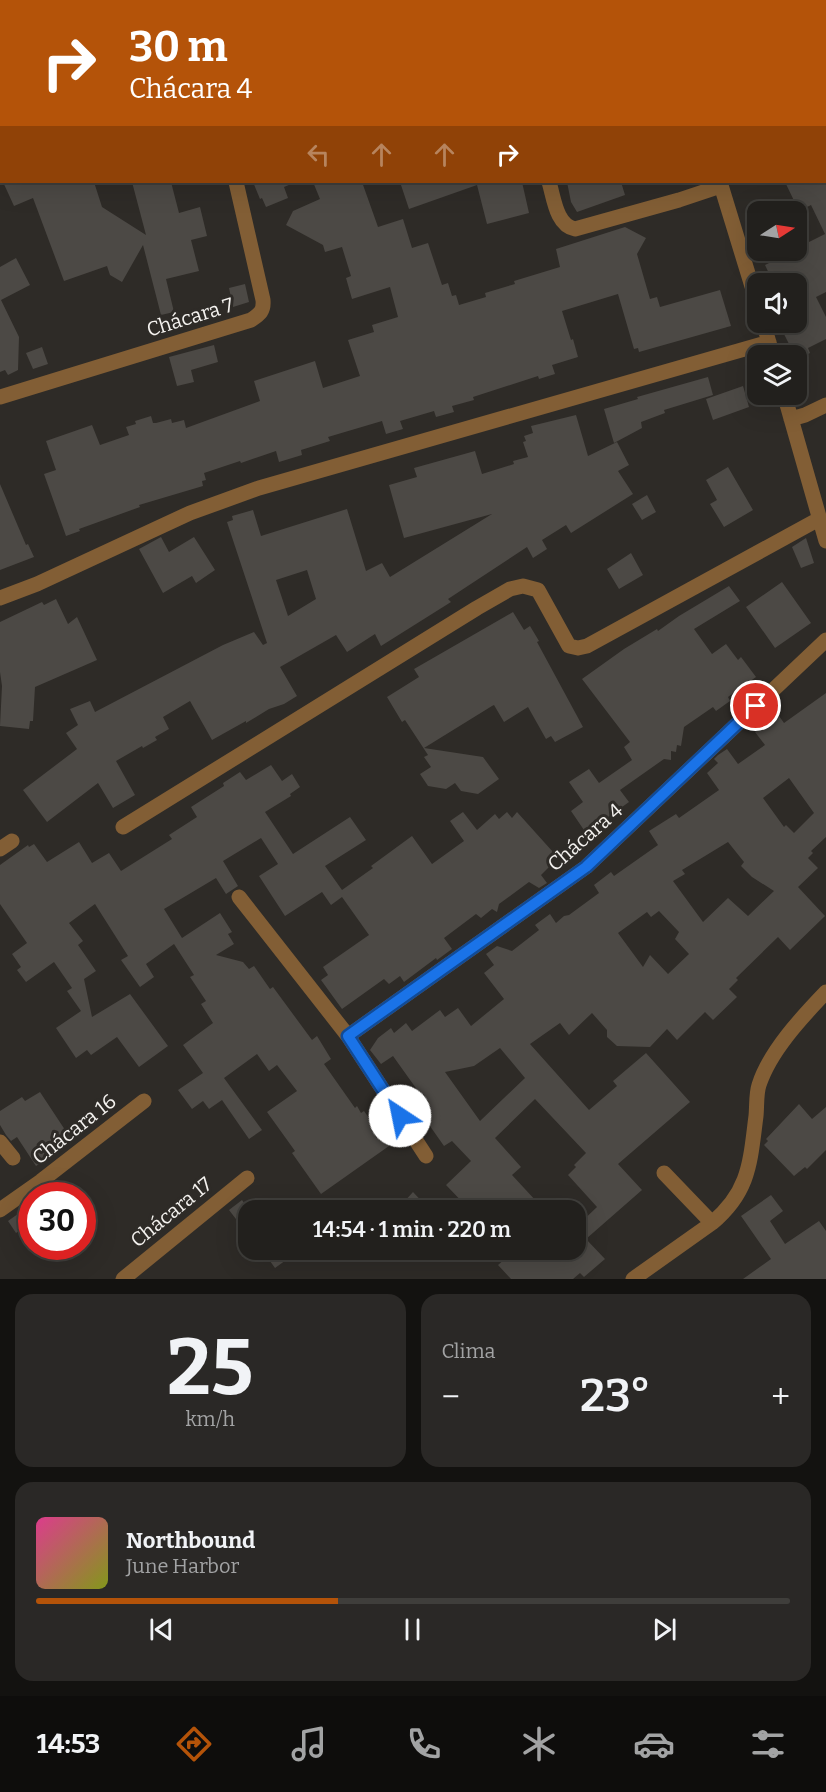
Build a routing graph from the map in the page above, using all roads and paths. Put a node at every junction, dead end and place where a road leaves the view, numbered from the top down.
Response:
1 (236, 183) edge
2 (549, 183) edge
3 (720, 184) edge
4 (748, 273) edge
5 (747, 356) edge
6 (0, 397) edge
7 (787, 405) edge
8 (826, 405) edge
9 (791, 419) junction
10 (819, 519) junction
11 (826, 542) edge
12 (0, 598) edge
13 (826, 640) edge
14 (123, 828) dead end
15 (239, 897) dead end
16 (826, 992) edge
17 (348, 1036) junction
18 (144, 1101) dead end
19 (0, 1142) edge
20 (426, 1156) dead end
21 (13, 1158) dead end
22 (664, 1173) dead end
23 (247, 1178) dead end
24 (0, 1210) edge
25 (712, 1223) junction
26 (123, 1279) edge
27 (633, 1279) edge

1 - 6 street, Chácara 7
2 - 3 street
3 - 4 street
5 - 12 street
7 - 9 street
8 - 9 street
9 - 10 street
10 - 11 street
10 - 14 street
13 - 17 street, Chácara 4
15 - 17 street
16 - 25 street
17 - 20 street
18 - 24 street, Chácara 16
19 - 21 street
22 - 25 street
23 - 26 street, Chácara 17
25 - 27 street

